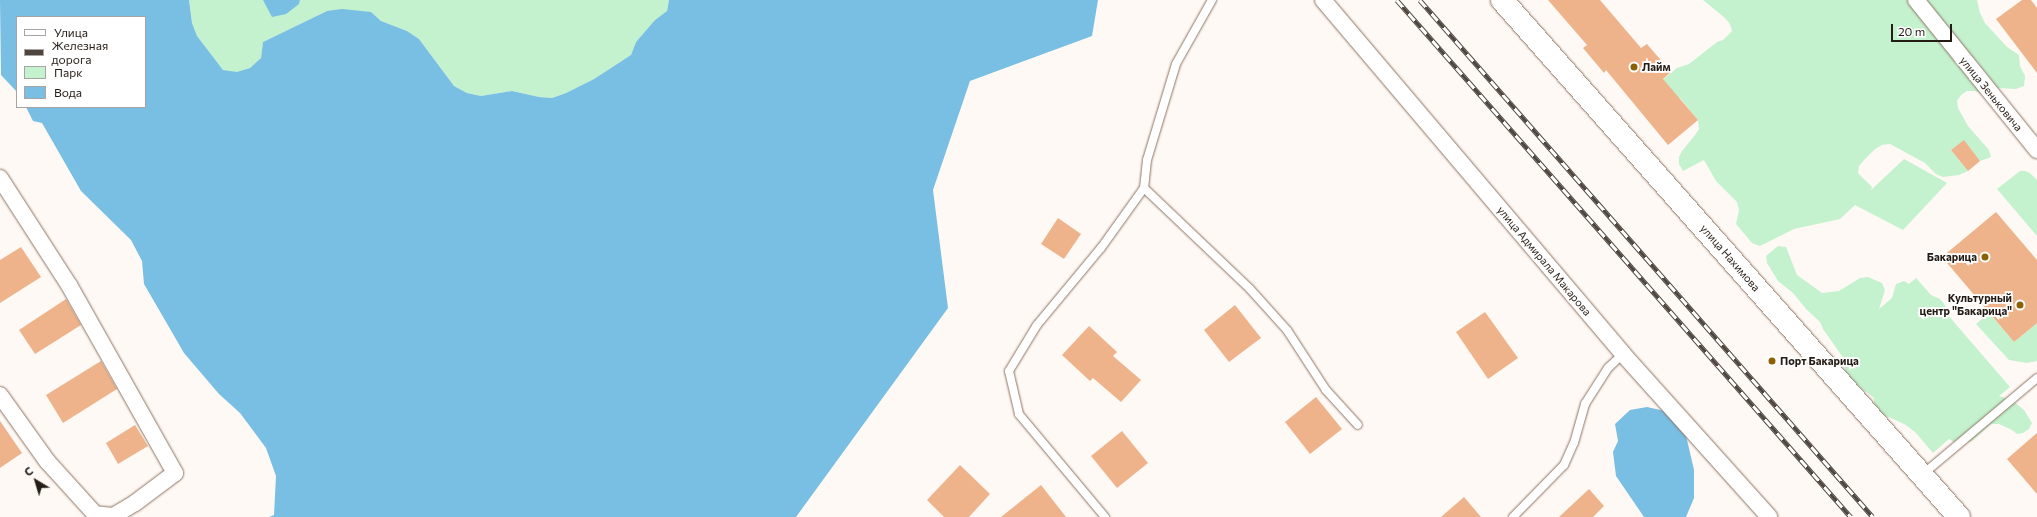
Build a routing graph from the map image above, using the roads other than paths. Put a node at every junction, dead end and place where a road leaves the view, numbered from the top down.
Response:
1 (1212, 0) edge
2 (1323, 0) edge
3 (1502, 0) edge
4 (1916, 0) edge
5 (2037, 150) edge
6 (0, 178) edge
7 (1144, 188) junction
8 (1623, 354) junction
9 (2037, 378) edge
10 (0, 395) edge
11 (1358, 425) dead end
12 (1922, 475) junction
13 (1105, 517) edge
14 (1513, 517) edge
15 (1769, 517) edge
16 (1959, 517) edge

1 - 7 lane
2 - 8 street, улица Адмирала Макарова
3 - 12 main road, улица Нахимова
4 - 5 street, улица Зеньковича
6 - 10 street
7 - 11 lane
7 - 13 lane
8 - 14 lane
8 - 15 street, улица Адмирала Макарова
9 - 12 lane
12 - 16 main road, улица Нахимова

